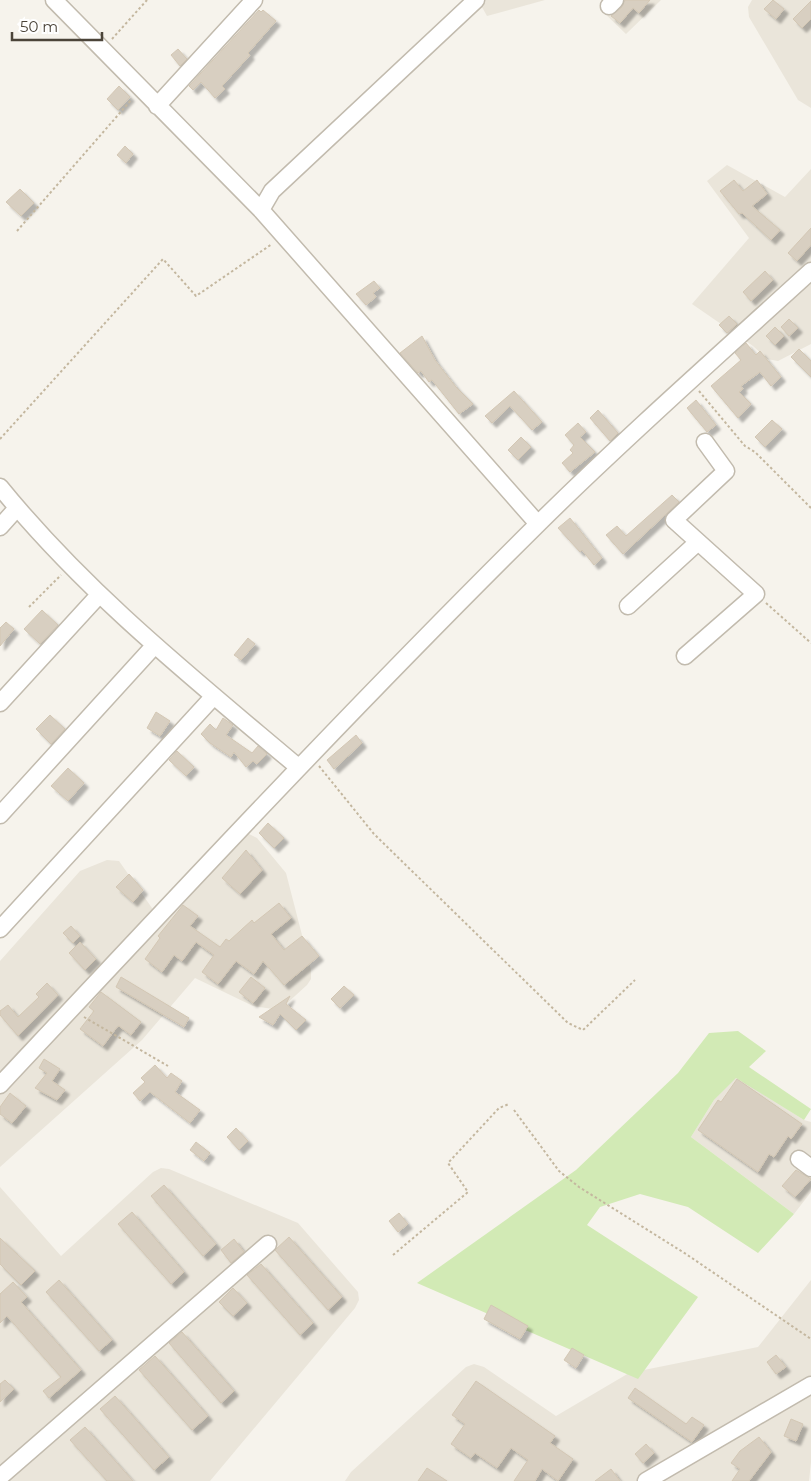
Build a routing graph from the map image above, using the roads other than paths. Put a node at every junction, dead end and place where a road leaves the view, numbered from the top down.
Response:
1 (54, 0) edge
2 (254, 0) edge
3 (476, 0) edge
4 (157, 106) junction
5 (261, 210) junction
6 (811, 271) edge
7 (705, 442) dead end
8 (0, 487) edge
9 (17, 508) junction
10 (538, 524) junction
11 (0, 528) edge
12 (698, 542) junction
13 (100, 595) junction
14 (628, 606) dead end
15 (154, 646) junction
16 (684, 656) dead end
17 (214, 696) junction
18 (0, 703) edge
19 (298, 767) junction
20 (0, 815) edge
21 (0, 930) edge
22 (0, 1085) edge
23 (268, 1244) dead end
24 (811, 1385) edge
25 (0, 1478) edge
26 (3, 1481) edge
27 (646, 1481) edge

1 - 4 street
2 - 4 street
3 - 5 street
4 - 5 street
5 - 10 street
6 - 10 street
7 - 12 street
8 - 9 street
9 - 11 street
9 - 13 street
10 - 19 street
12 - 14 street
12 - 16 street
13 - 15 street
13 - 18 street
15 - 17 street
15 - 20 street
17 - 19 street
17 - 21 street
19 - 22 street
23 - 25 street
24 - 27 street
25 - 26 street

